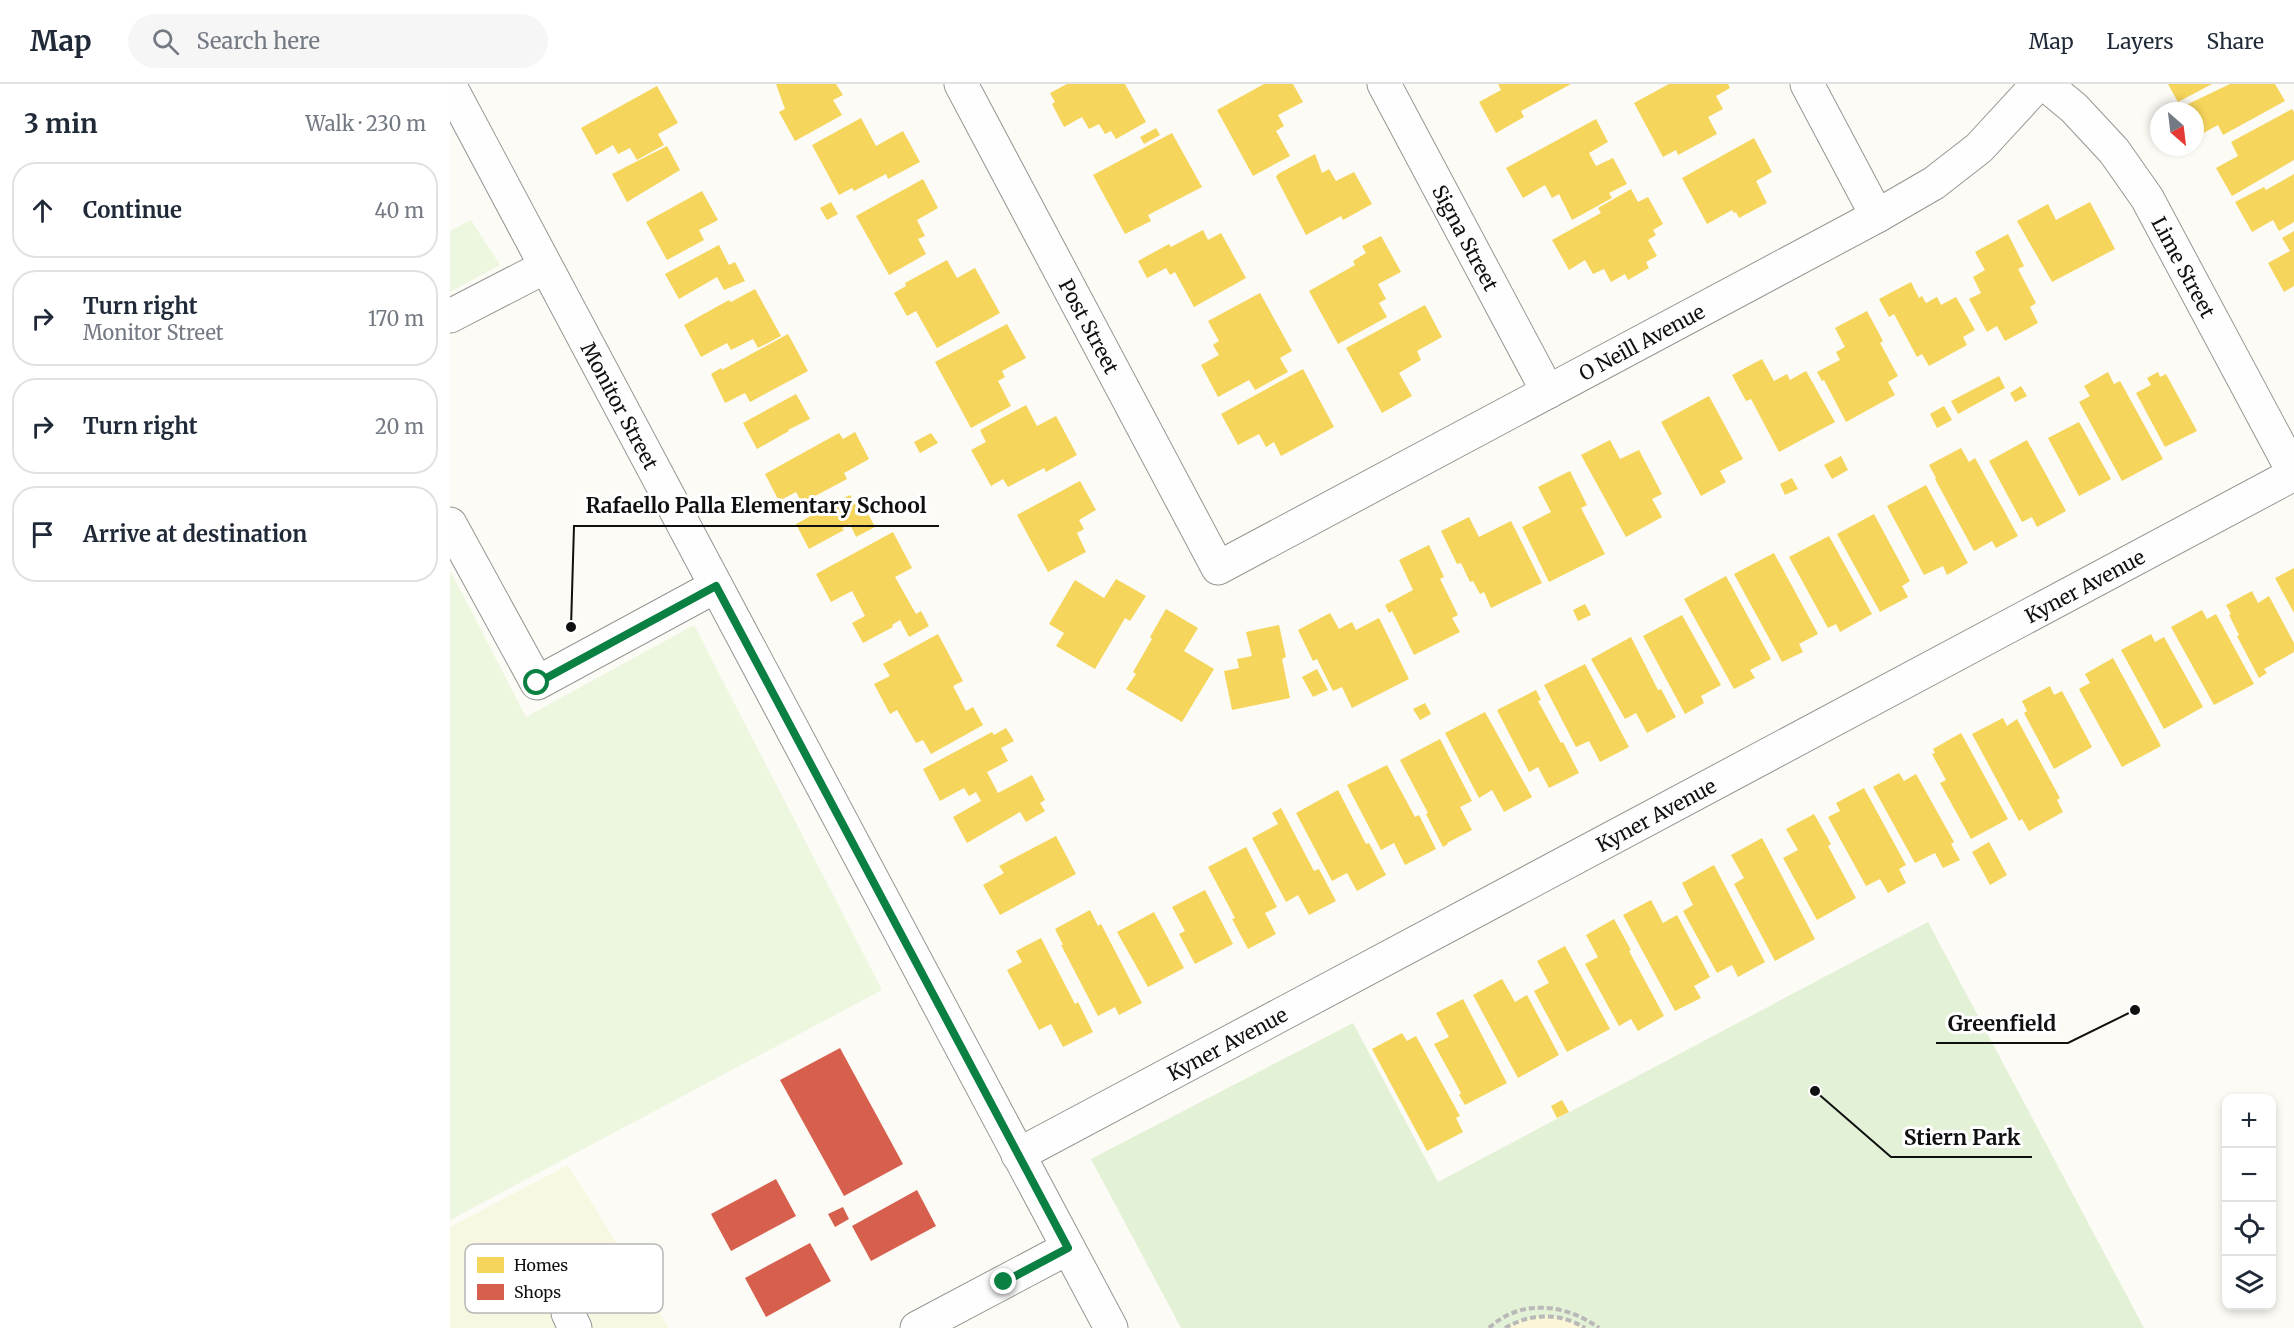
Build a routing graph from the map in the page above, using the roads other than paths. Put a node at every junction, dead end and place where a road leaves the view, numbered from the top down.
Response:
1 (961, 84) edge
2 (1384, 84) edge
3 (1807, 84) edge
4 (2038, 84) edge
5 (2045, 84) edge
6 (450, 86) edge
7 (1877, 216) junction
8 (545, 267) junction
9 (450, 316) edge
10 (1548, 392) junction
11 (2294, 473) edge
12 (450, 524) edge
13 (1218, 568) joint
14 (716, 586) junction
15 (1018, 1155) junction
16 (1068, 1248) junction
17 (917, 1328) edge
18 (1111, 1328) edge

1 - 13 street, Post Street
2 - 10 street, Signa Street
3 - 7 street
4 - 7 street, O Neill Avenue
5 - 11 street, Lime Street
6 - 8 street, Monitor Street
7 - 10 street, O Neill Avenue
8 - 9 street
8 - 14 street, Monitor Street
10 - 13 street, O Neill Avenue
11 - 15 street, Kyner Avenue
12 - 14 street
14 - 15 street, Monitor Street
15 - 16 street, Monitor Street
16 - 17 street
16 - 18 street, Monitor Street

